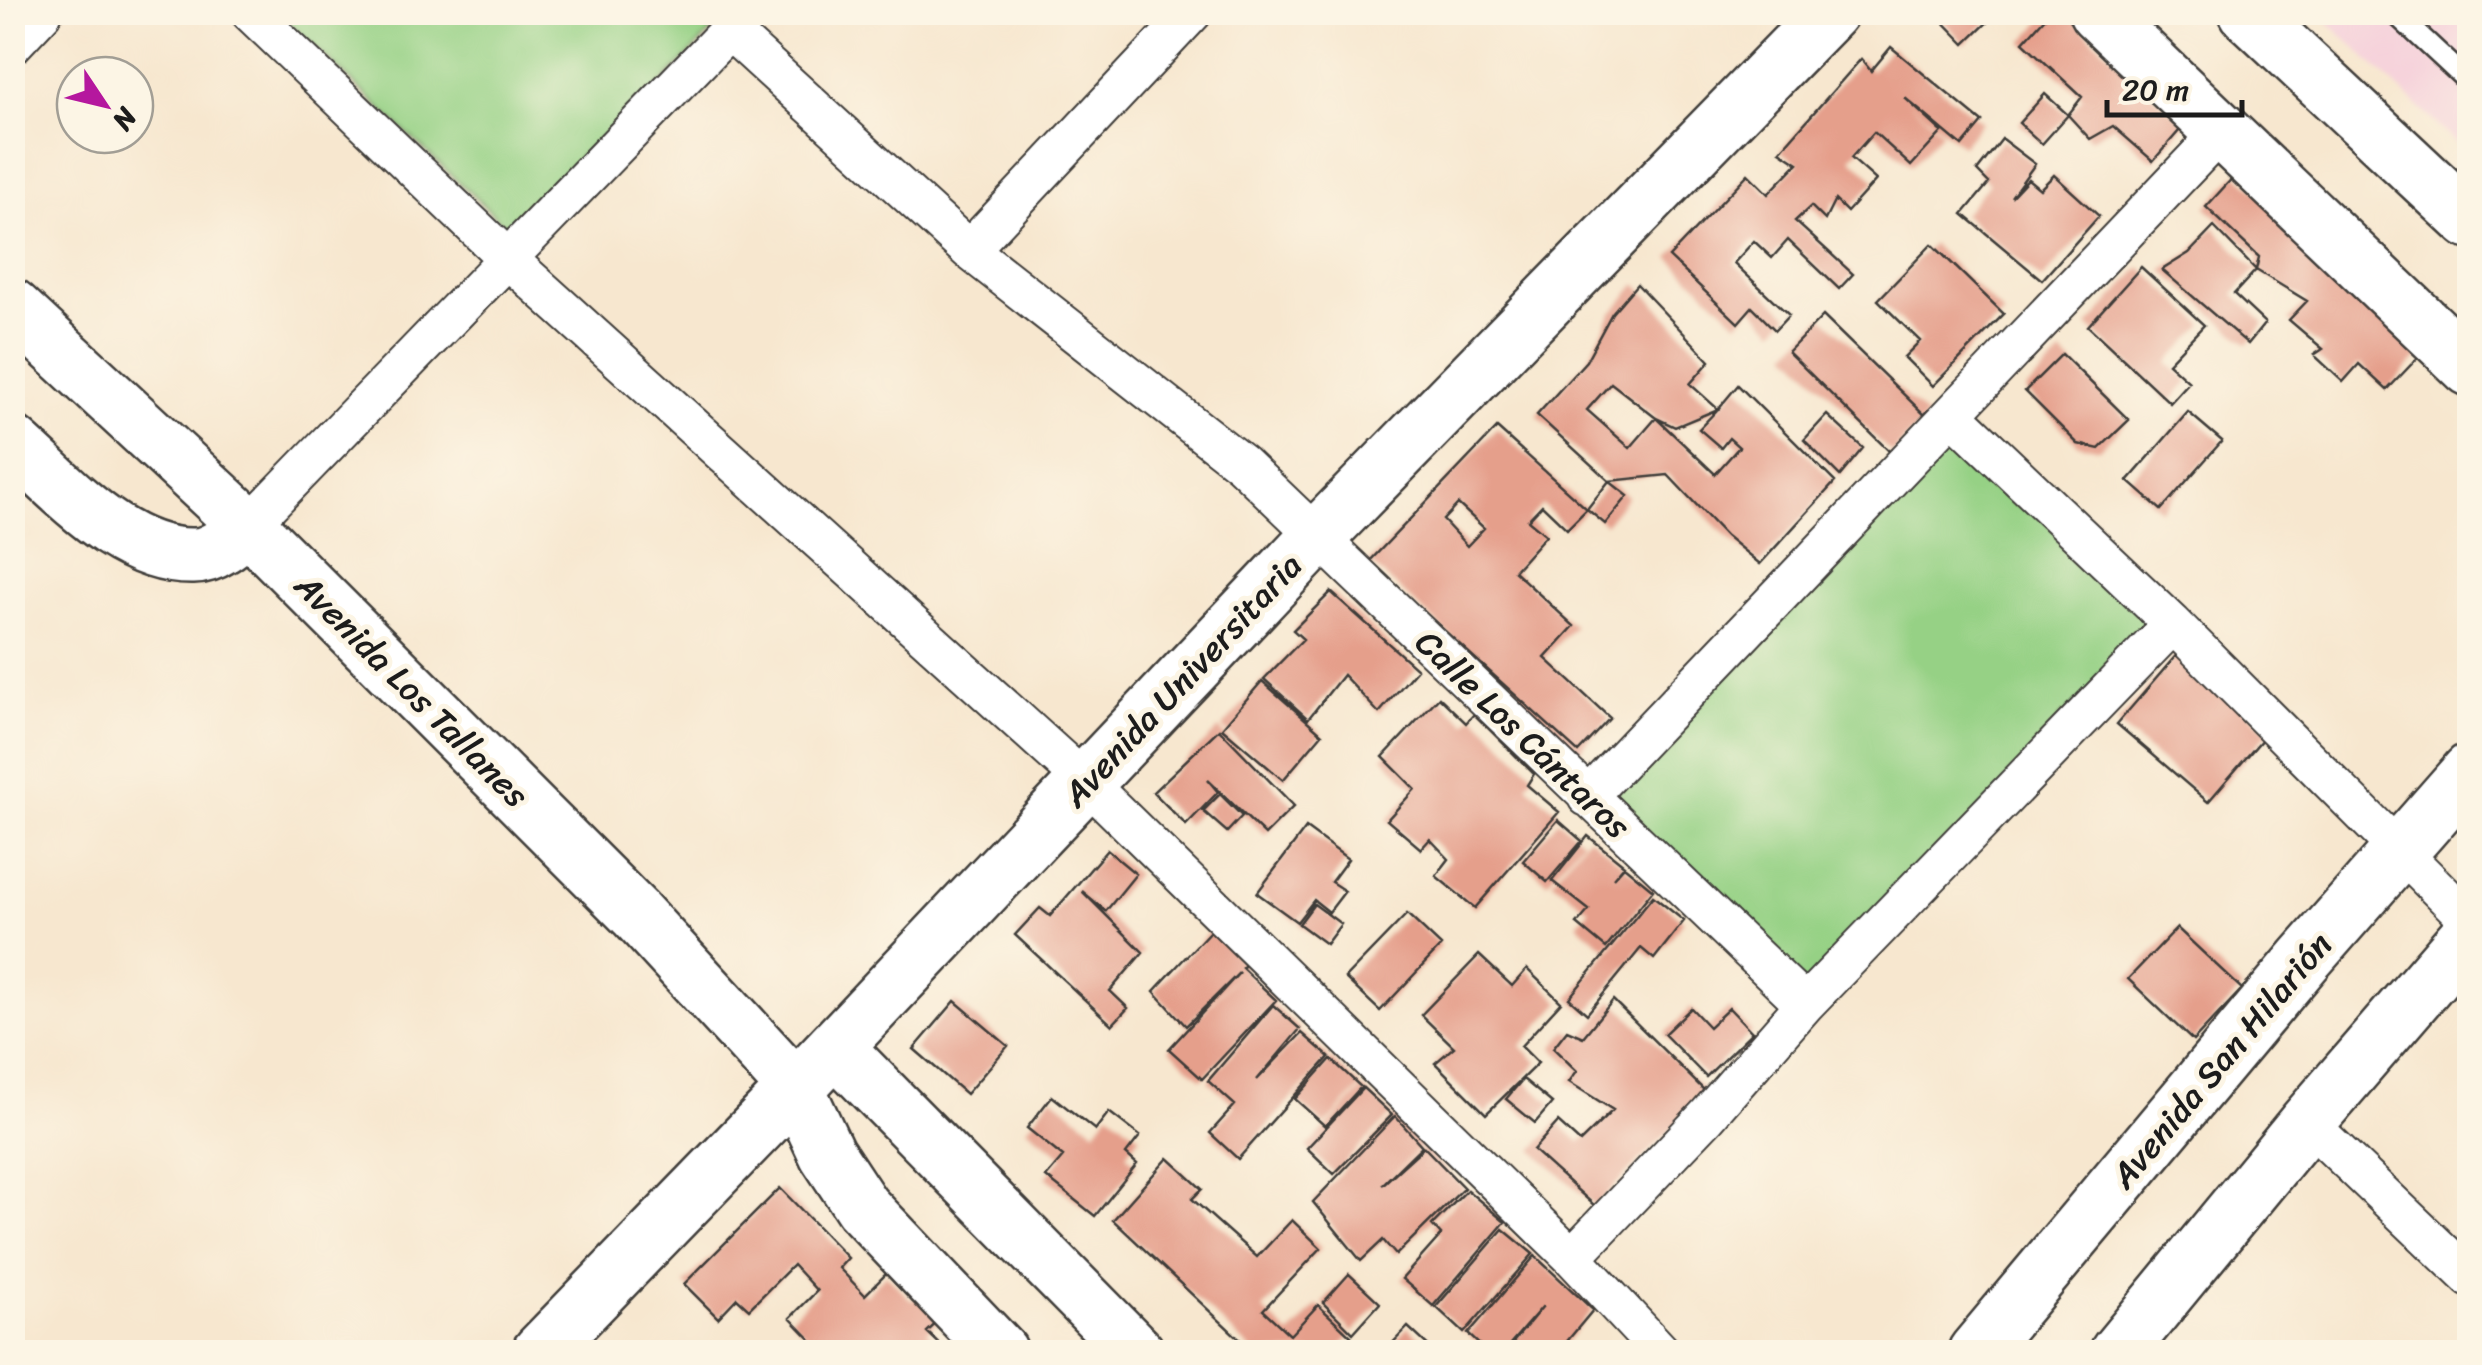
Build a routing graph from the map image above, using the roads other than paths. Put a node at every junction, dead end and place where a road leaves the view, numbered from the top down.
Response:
1 (42, 12) edge
2 (250, 12) edge
3 (1193, 12) edge
4 (1830, 12) edge
5 (2097, 12) edge
6 (2247, 12) edge
7 (2394, 12) edge
8 (738, 22) edge
9 (12, 46) edge
10 (2468, 80) edge
11 (2221, 132) junction
12 (2470, 221) edge
13 (969, 250) junction
14 (509, 260) junction
15 (12, 307) edge
16 (2470, 368) edge
17 (1953, 415) junction
18 (12, 443) edge
19 (248, 526) junction
20 (1318, 536) junction
21 (2173, 624) junction
22 (2470, 771) edge
23 (1086, 782) junction
24 (1587, 797) junction
25 (2399, 850) junction
26 (2470, 920) edge
27 (2470, 933) edge
28 (1805, 1004) junction
29 (835, 1047) junction
30 (796, 1088) junction
31 (2307, 1122) junction
32 (1572, 1257) junction
33 (2470, 1278) edge
34 (540, 1352) edge
35 (1000, 1352) edge
36 (1136, 1352) edge
37 (1660, 1352) edge
38 (1976, 1352) edge
39 (2118, 1352) edge

1 - 9 street
2 - 14 street
3 - 13 street
4 - 20 street, Avenida Universitaria
5 - 11 street
6 - 12 street
7 - 10 lane
8 - 13 street, Calle Los Cántaros
8 - 14 street
11 - 16 street
11 - 17 street
13 - 20 street, Calle Los Cántaros
14 - 19 street
14 - 23 street
15 - 19 street, Avenida Los Tallanes
17 - 21 street
17 - 24 street
18 - 19 street
19 - 30 street, Avenida Los Tallanes
20 - 23 street, Avenida Universitaria
20 - 24 street, Calle Los Cántaros
21 - 25 street
21 - 28 street
22 - 25 street, Avenida San Hilarión
23 - 29 street, Avenida Universitaria
23 - 32 street
24 - 28 street, Calle Los Cántaros
25 - 26 street
25 - 38 street, Avenida San Hilarión
27 - 31 street
28 - 32 street
29 - 30 street, Avenida Universitaria
29 - 36 street
30 - 34 street, Avenida Universitaria
30 - 35 street, Avenida Los Tallanes
31 - 33 street
31 - 39 street
32 - 37 street

